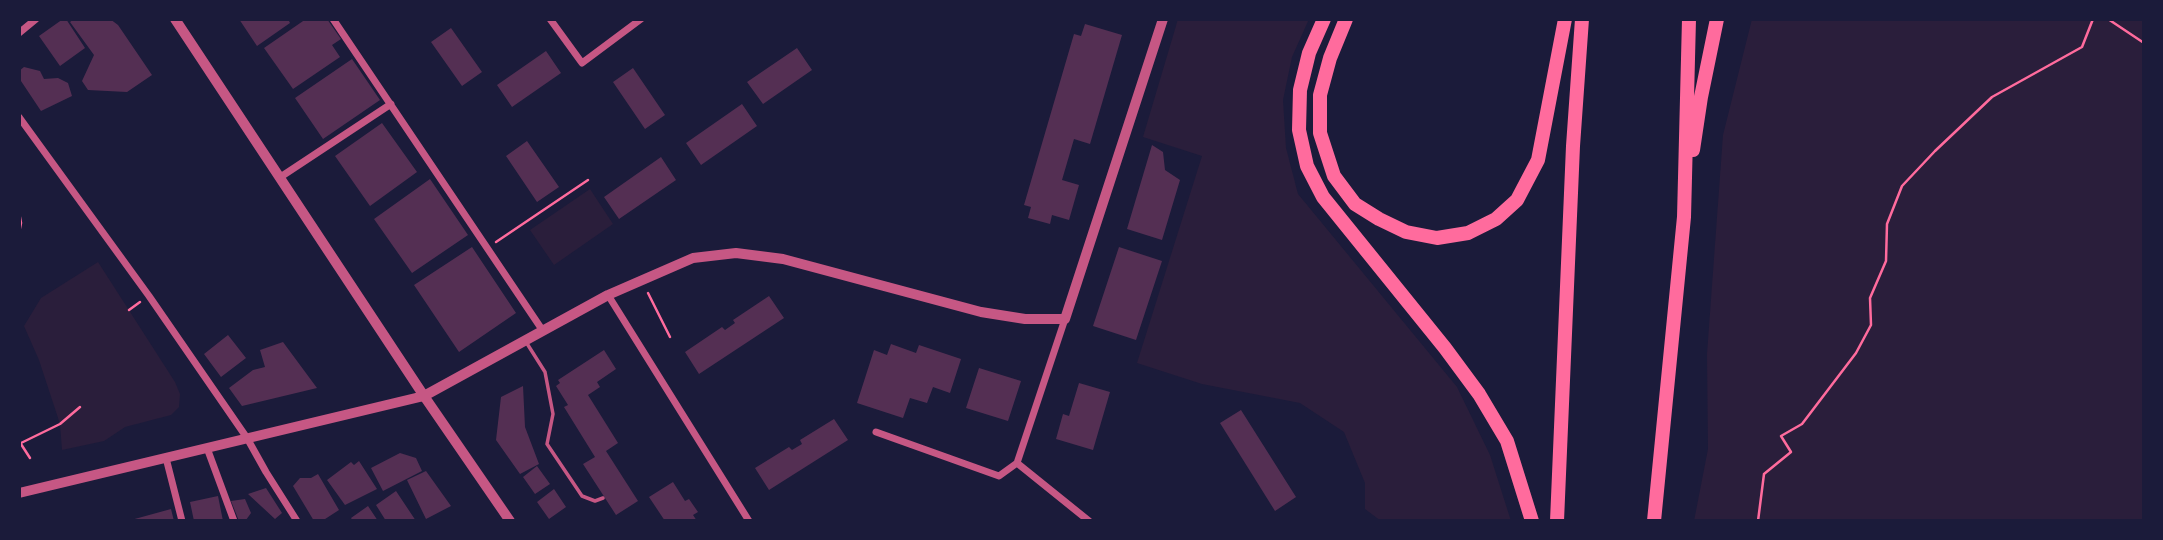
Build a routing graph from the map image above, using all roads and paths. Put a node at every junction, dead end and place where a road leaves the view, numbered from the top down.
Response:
1 (36, 19) edge
2 (175, 19) edge
3 (333, 19) edge
4 (550, 19) edge
5 (641, 19) edge
6 (1163, 19) edge
7 (1324, 19) edge
8 (1346, 19) edge
9 (1565, 19) edge
10 (1582, 19) edge
11 (1689, 19) edge
12 (1717, 19) edge
13 (2093, 19) edge
14 (2108, 19) edge
15 (19, 33) edge
16 (2144, 43) edge
17 (391, 104) junction
18 (19, 117) edge
19 (279, 178) junction
20 (588, 180) dead end
21 (19, 212) edge
22 (1684, 217) junction
23 (19, 233) edge
24 (487, 248) junction
25 (642, 280) junction
26 (608, 295) junction
27 (1065, 319) junction
28 (543, 331) junction
29 (670, 337) dead end
30 (525, 341) junction
31 (424, 396) junction
32 (80, 408) dead end
33 (876, 432) dead end
34 (247, 438) junction
35 (20, 442) edge
36 (207, 448) junction
37 (30, 458) dead end
38 (166, 458) junction
39 (1017, 463) junction
40 (19, 493) edge
41 (603, 498) dead end
42 (182, 521) edge
43 (234, 521) edge
44 (297, 521) edge
45 (510, 521) edge
46 (749, 521) edge
47 (1089, 521) edge
48 (1532, 521) edge
49 (1557, 521) edge
50 (1654, 521) edge
51 (1758, 521) edge

1 - 15 street
2 - 19 street
3 - 17 street
4 - 5 street
6 - 27 street
7 - 48 highway
8 - 9 highway
10 - 49 highway
11 - 22 highway
12 - 22 highway
13 - 51 path
14 - 16 path
17 - 19 street
17 - 24 street
18 - 34 street
19 - 31 street
20 - 24 path
21 - 23 path
22 - 50 highway
24 - 28 street
25 - 26 street
25 - 27 street
25 - 29 path
26 - 28 street
26 - 46 street
27 - 39 street
28 - 30 street
30 - 31 street
30 - 41 lane
31 - 34 street
31 - 45 street
32 - 35 path
33 - 39 street
34 - 36 street
34 - 44 street
35 - 37 path
36 - 38 street
36 - 43 street
38 - 40 street
38 - 42 street
39 - 47 street

